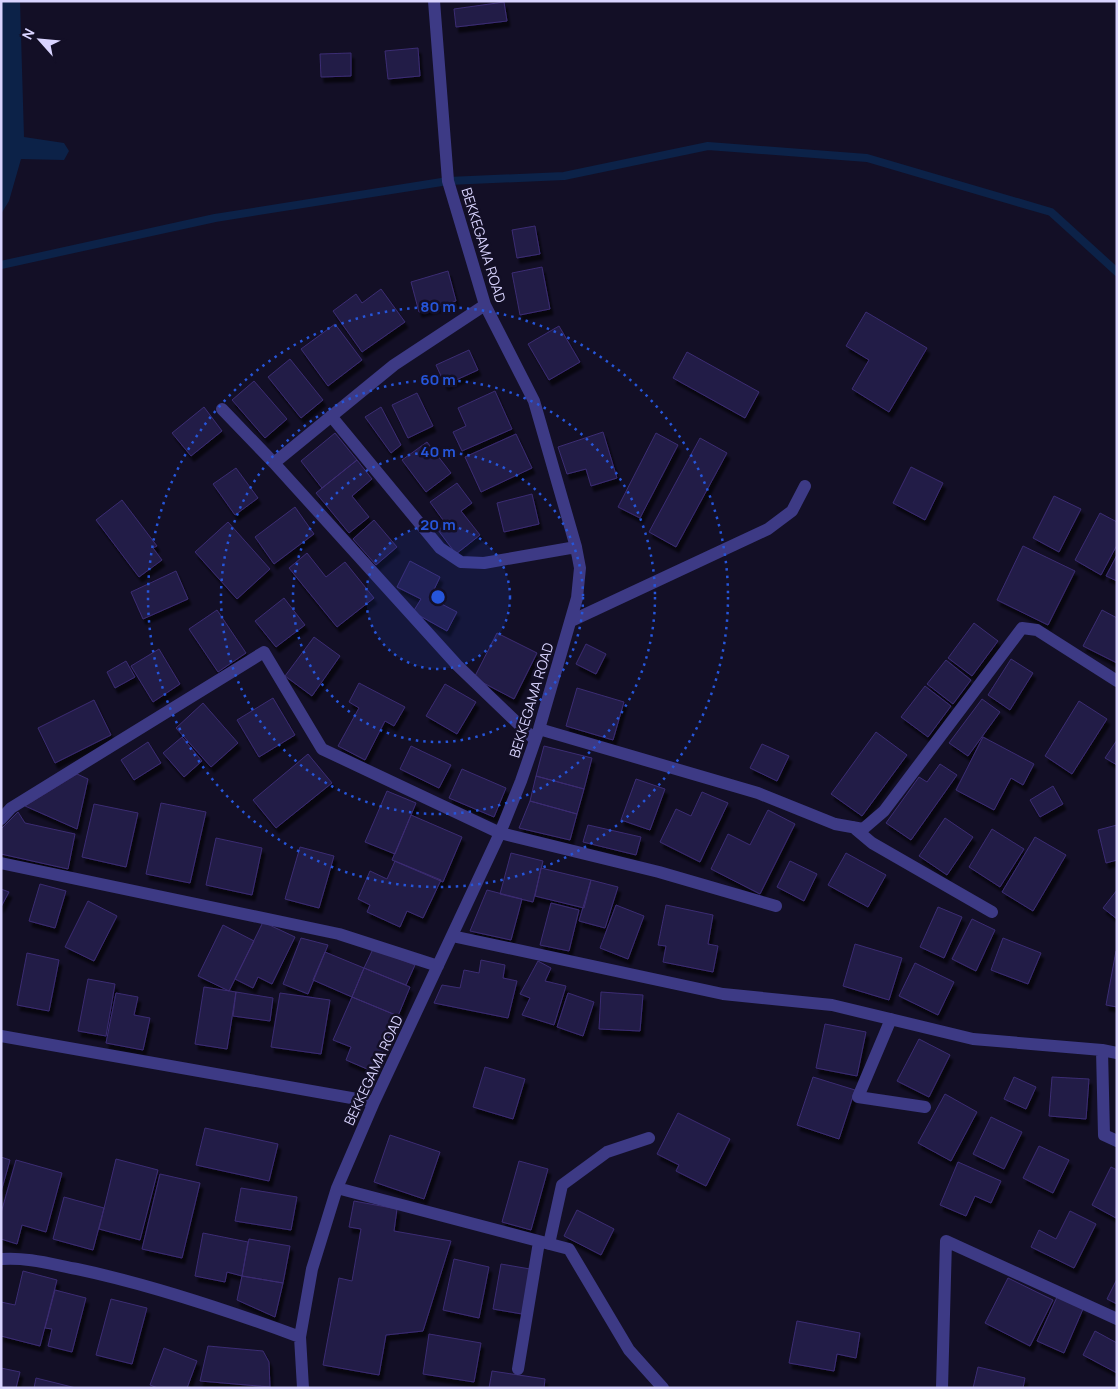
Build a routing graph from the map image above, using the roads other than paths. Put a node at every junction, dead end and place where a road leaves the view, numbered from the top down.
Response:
1 (434, 1) edge
2 (485, 305) junction
3 (222, 409) dead end
4 (331, 416) junction
5 (274, 463) junction
6 (805, 486) dead end
7 (576, 546) junction
8 (571, 621) junction
9 (1117, 680) edge
10 (537, 734) junction
11 (1, 819) edge
12 (853, 827) junction
13 (500, 832) junction
14 (1, 863) edge
15 (776, 906) dead end
16 (992, 912) dead end
17 (452, 936) junction
18 (438, 966) junction
19 (891, 1019) junction
20 (1, 1036) edge
21 (1102, 1050) junction
22 (1117, 1053) edge
23 (374, 1102) junction
24 (925, 1107) dead end
25 (650, 1138) dead end
26 (1117, 1141) edge
27 (337, 1188) junction
28 (544, 1243) junction
29 (1, 1259) edge
30 (1117, 1319) edge
31 (300, 1337) junction
32 (518, 1368) dead end
33 (303, 1388) edge
34 (663, 1388) edge
35 (942, 1388) edge

1 - 2 street, BEKKEGAMA ROAD
2 - 4 street
2 - 7 street, BEKKEGAMA ROAD
3 - 5 street
4 - 5 street
4 - 7 street
5 - 10 street
6 - 8 street
7 - 8 street, BEKKEGAMA ROAD
8 - 10 street, BEKKEGAMA ROAD
9 - 12 street
10 - 12 street
10 - 13 street, BEKKEGAMA ROAD
11 - 13 street
12 - 16 street
13 - 15 street
13 - 17 street, BEKKEGAMA ROAD
14 - 18 street
17 - 18 street, BEKKEGAMA ROAD
17 - 19 street
18 - 23 street, BEKKEGAMA ROAD
19 - 21 street
19 - 24 street
20 - 23 street
21 - 22 street
21 - 26 street
23 - 27 street, BEKKEGAMA ROAD
25 - 28 street
27 - 28 street
27 - 31 street, BEKKEGAMA ROAD
28 - 32 street
28 - 34 street
29 - 31 street
30 - 35 street
31 - 33 street, BEKKEGAMA ROAD

